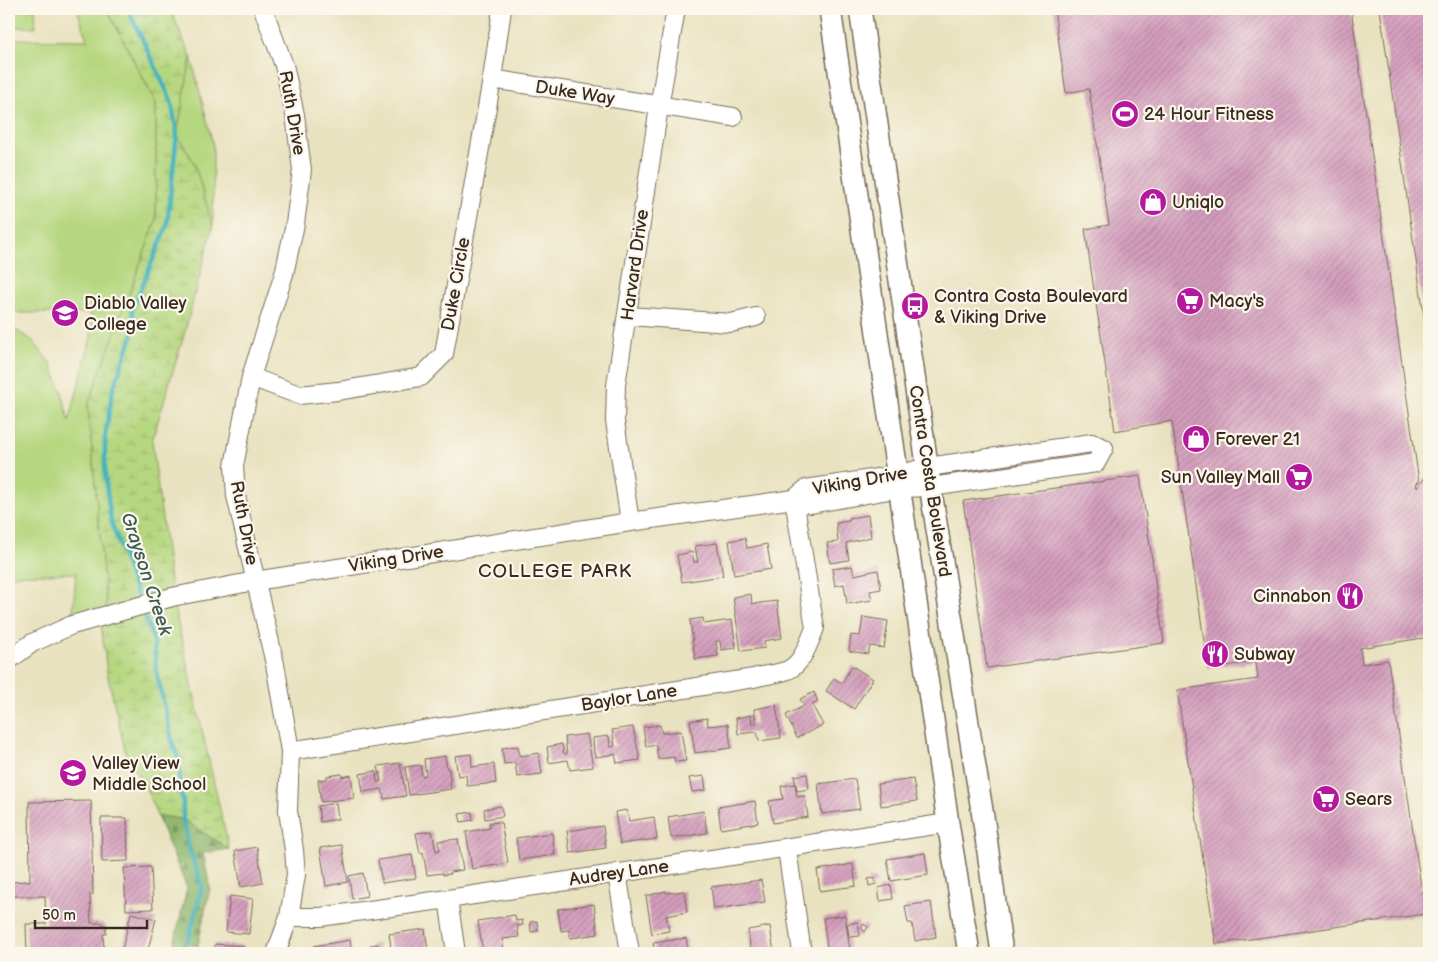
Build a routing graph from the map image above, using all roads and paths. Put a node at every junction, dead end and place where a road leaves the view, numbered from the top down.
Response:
1 (263, 9) edge
2 (502, 9) edge
3 (676, 9) edge
4 (830, 9) edge
5 (860, 9) edge
6 (492, 79) junction
7 (659, 107) junction
8 (733, 117) dead end
9 (628, 316) junction
10 (756, 316) dead end
11 (251, 377) junction
12 (929, 477) junction
13 (899, 482) junction
14 (794, 499) junction
15 (630, 522) junction
16 (255, 581) junction
17 (9, 660) edge
18 (290, 751) junction
19 (948, 823) junction
20 (787, 849) junction
21 (617, 873) junction
22 (448, 899) junction
23 (289, 917) junction
24 (276, 953) edge
25 (456, 953) edge
26 (630, 953) edge
27 (802, 953) edge
28 (969, 953) edge
29 (1002, 953) edge

1 - 11 street, Ruth Drive
2 - 6 street, Duke Circle
3 - 7 street, Harvard Drive
4 - 13 main road, Contra Costa Boulevard
5 - 12 main road, Contra Costa Boulevard
6 - 7 street, Duke Way
6 - 11 street, Duke Circle
7 - 8 street, Duke Way
7 - 9 street, Harvard Drive
9 - 10 street
9 - 15 street, Harvard Drive
11 - 16 street, Ruth Drive
12 - 12 street
12 - 13 street, Viking Drive
12 - 29 main road, Contra Costa Boulevard
13 - 14 street, Viking Drive
13 - 19 main road, Contra Costa Boulevard
14 - 15 street, Viking Drive
14 - 18 street, Baylor Lane
15 - 16 street, Viking Drive
16 - 17 street, Viking Drive
16 - 18 street, Ruth Drive
18 - 23 street, Ruth Drive
19 - 20 street, Audrey Lane
19 - 28 main road, Contra Costa Boulevard
20 - 21 street, Audrey Lane
20 - 27 street
21 - 22 street, Audrey Lane
21 - 26 street
22 - 23 street, Audrey Lane
22 - 25 street
23 - 24 street, Ruth Drive

